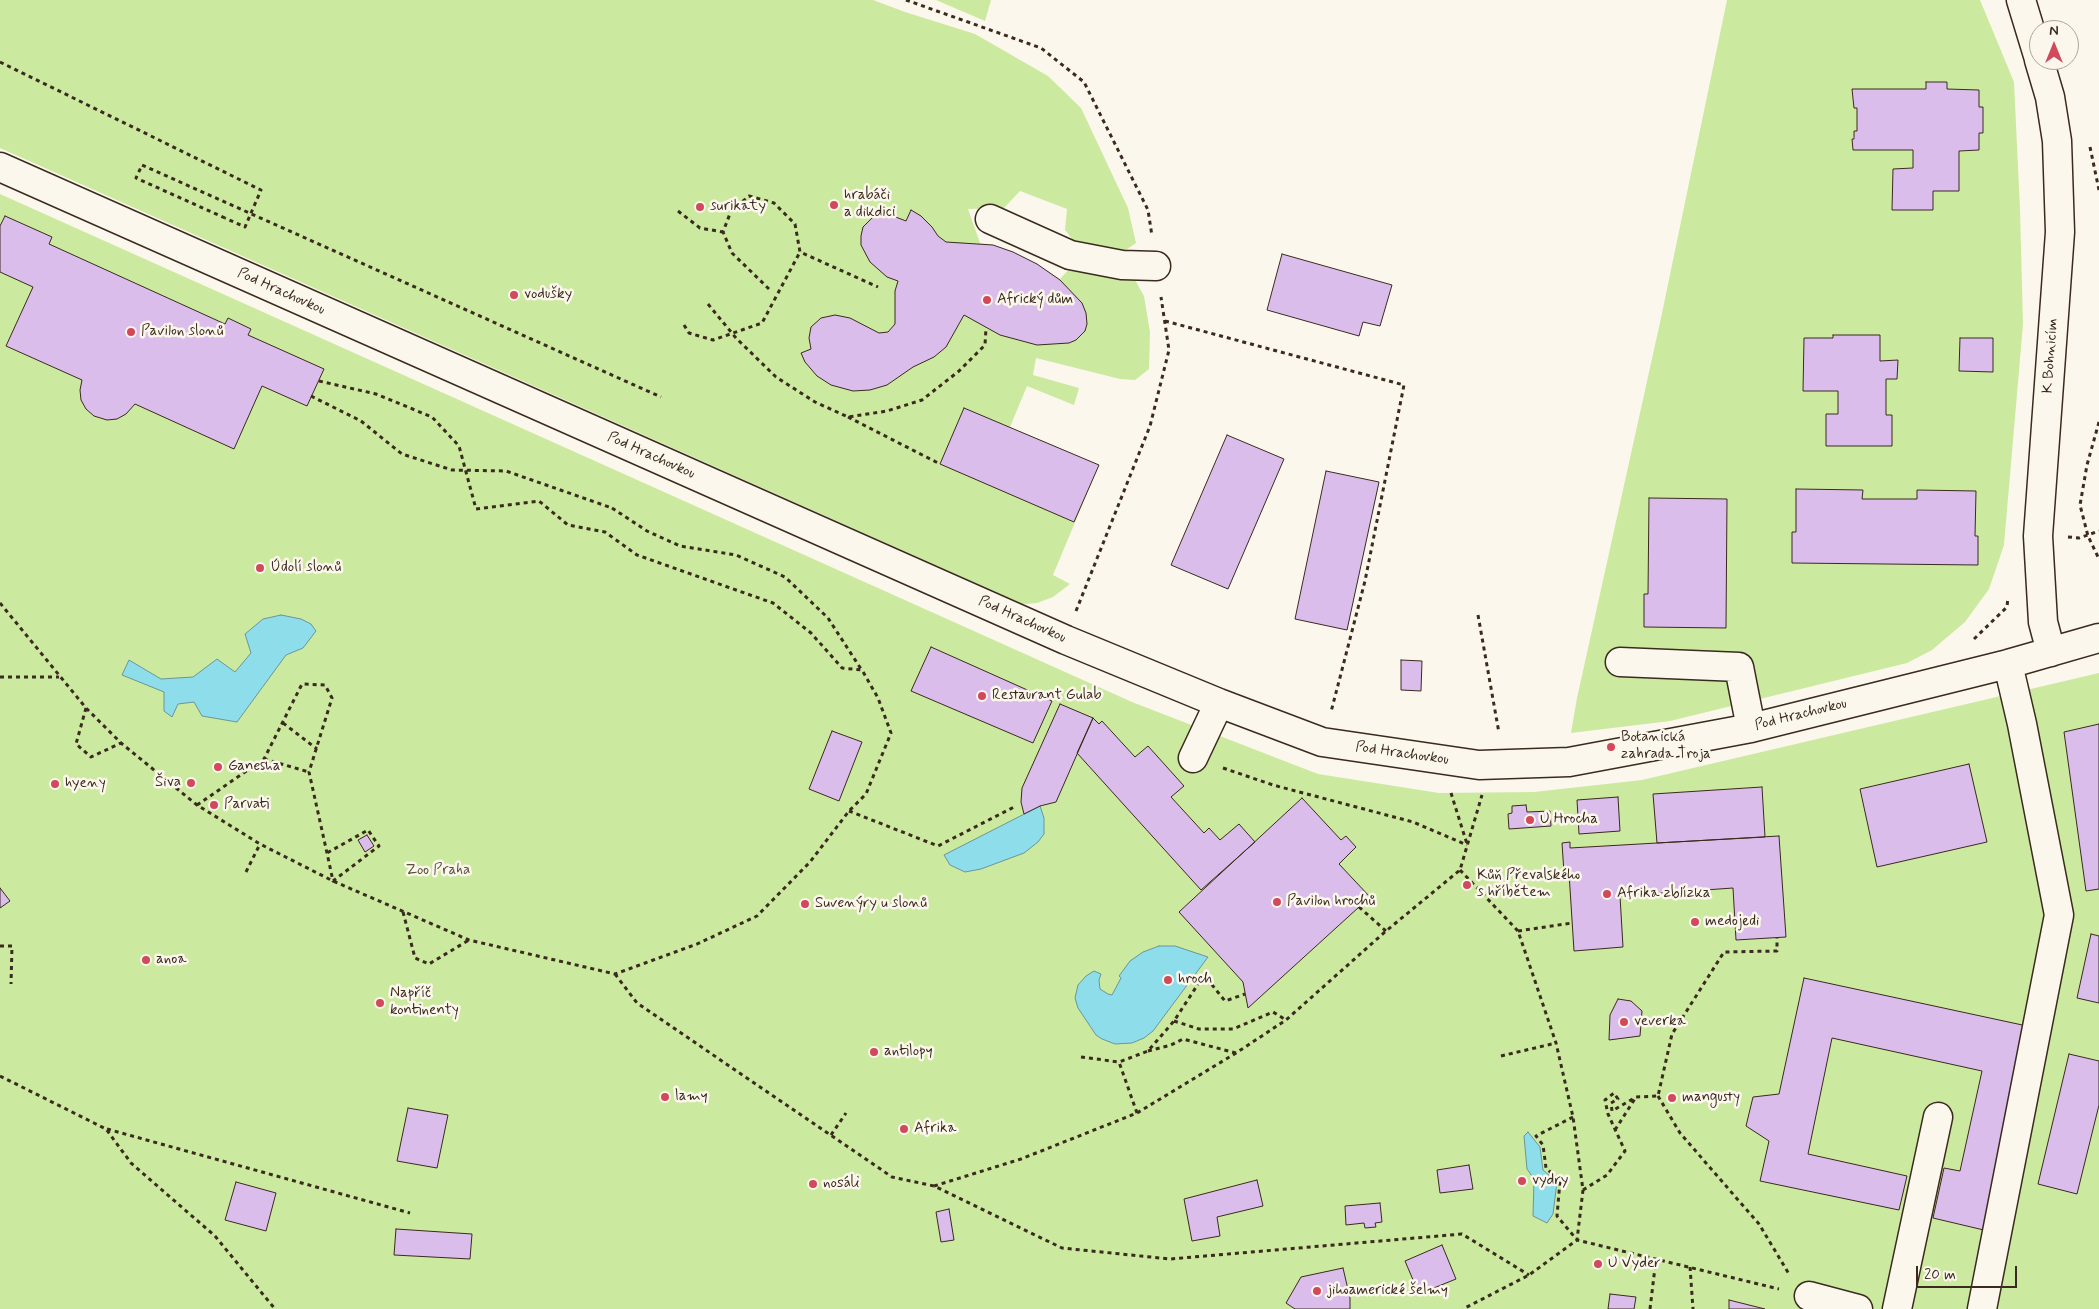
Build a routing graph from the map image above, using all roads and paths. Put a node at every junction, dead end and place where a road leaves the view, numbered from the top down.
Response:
1 (2021, 0) edge
2 (2029, 26) edge
3 (0, 62) edge
4 (2042, 70) edge
5 (0, 167) edge
6 (678, 211) dead end
7 (990, 219) dead end
8 (723, 232) junction
9 (800, 252) junction
10 (1156, 266) dead end
11 (878, 287) dead end
12 (769, 288) dead end
13 (708, 304) dead end
14 (1165, 321) dead end
15 (684, 325) dead end
16 (986, 328) dead end
17 (319, 381) dead end
18 (311, 396) dead end
19 (660, 397) dead end
20 (848, 416) junction
21 (2099, 422) edge
22 (940, 464) dead end
23 (2099, 532) edge
24 (2088, 536) junction
25 (2060, 537) dead end
26 (2099, 560) edge
27 (0, 603) edge
28 (1478, 615) dead end
29 (2099, 638) edge
30 (2051, 652) junction
31 (1620, 662) dead end
32 (2008, 664) junction
33 (862, 670) junction
34 (59, 676) junction
35 (0, 677) edge
36 (1219, 703) junction
37 (86, 708) junction
38 (1329, 720) dead end
39 (283, 723) junction
40 (1751, 728) junction
41 (1499, 736) dead end
42 (121, 743) junction
43 (317, 749) junction
44 (1193, 758) joint
45 (264, 759) junction
46 (309, 772) junction
47 (1451, 793) dead end
48 (1482, 793) dead end
49 (197, 805) junction
50 (1014, 807) dead end
51 (849, 811) junction
52 (260, 844) junction
53 (1467, 845) junction
54 (327, 853) junction
55 (1460, 870) junction
56 (246, 872) dead end
57 (333, 881) junction
58 (1359, 907) dead end
59 (403, 912) junction
60 (1572, 923) dead end
61 (1518, 931) junction
62 (1386, 932) junction
63 (1776, 938) dead end
64 (469, 940) junction
65 (0, 946) edge
66 (615, 974) junction
67 (11, 984) dead end
68 (1246, 994) dead end
69 (1286, 1020) junction
70 (1174, 1021) junction
71 (1556, 1043) junction
72 (1148, 1051) junction
73 (1236, 1053) junction
74 (1502, 1056) dead end
75 (1081, 1057) dead end
76 (1120, 1062) junction
77 (0, 1076) edge
78 (1636, 1096) junction
79 (1658, 1096) junction
80 (846, 1113) dead end
81 (1137, 1113) junction
82 (1573, 1117) junction
83 (1938, 1117) dead end
84 (106, 1129) junction
85 (1615, 1130) junction
86 (831, 1135) junction
87 (934, 1186) junction
88 (1583, 1190) junction
89 (410, 1213) dead end
90 (1577, 1240) junction
91 (1656, 1259) junction
92 (1690, 1267) junction
93 (1529, 1275) junction
94 (1805, 1295) junction
95 (275, 1309) edge
96 (1463, 1309) edge
97 (1650, 1309) edge
98 (1694, 1309) edge
99 (1858, 1309) edge
100 (1897, 1309) edge
101 (1982, 1309) edge

1 - 2 street, K Bohnicím
3 - 19 path, bridge
4 - 30 street, K Bohnicím
5 - 36 street, Pod Hrachovkou
6 - 8 path
7 - 10 street
8 - 9 path
8 - 12 path
9 - 11 path
9 - 15 path, bridge
13 - 20 path
14 - 38 path
16 - 20 path
17 - 33 path
18 - 33 path, bridge
20 - 22 path
21 - 24 path
23 - 24 path
24 - 25 path
24 - 26 path
27 - 34 path
28 - 41 path
29 - 30 street, Pod Hrachovkou
30 - 32 street, Pod Hrachovkou
31 - 40 street
32 - 40 street, Pod Hrachovkou
32 - 101 street
33 - 51 path
34 - 35 path
34 - 37 path
36 - 40 street, Pod Hrachovkou
36 - 44 street
37 - 42 path
37 - 42 path
39 - 43 path
39 - 43 path
39 - 45 path
42 - 49 path
43 - 46 path
44 - 53 path
45 - 46 path
45 - 49 path
46 - 54 path
47 - 53 path
48 - 53 path
49 - 52 path
50 - 51 path
51 - 66 path
52 - 56 path
52 - 57 path
53 - 55 path
54 - 57 path
54 - 57 path
55 - 61 path
55 - 62 path
57 - 59 path
58 - 62 path
59 - 64 path
59 - 64 path
60 - 61 path
61 - 71 path
62 - 69 path
63 - 79 path
64 - 66 path
65 - 67 path
66 - 86 path
68 - 70 path
69 - 70 path
69 - 73 path
70 - 72 path
71 - 74 path
71 - 82 path
72 - 73 path
72 - 76 path
73 - 81 path
75 - 76 path
76 - 81 path
77 - 84 path
78 - 79 path
78 - 85 path
78 - 85 path
79 - 94 path
80 - 86 path
81 - 87 path
82 - 88 path
82 - 90 path
83 - 100 street
84 - 89 path
84 - 95 path
85 - 88 path
86 - 87 path
87 - 93 path
88 - 90 path
90 - 91 path
90 - 93 path
91 - 92 path
91 - 97 path
92 - 94 path
92 - 98 path
93 - 96 path
94 - 99 street

